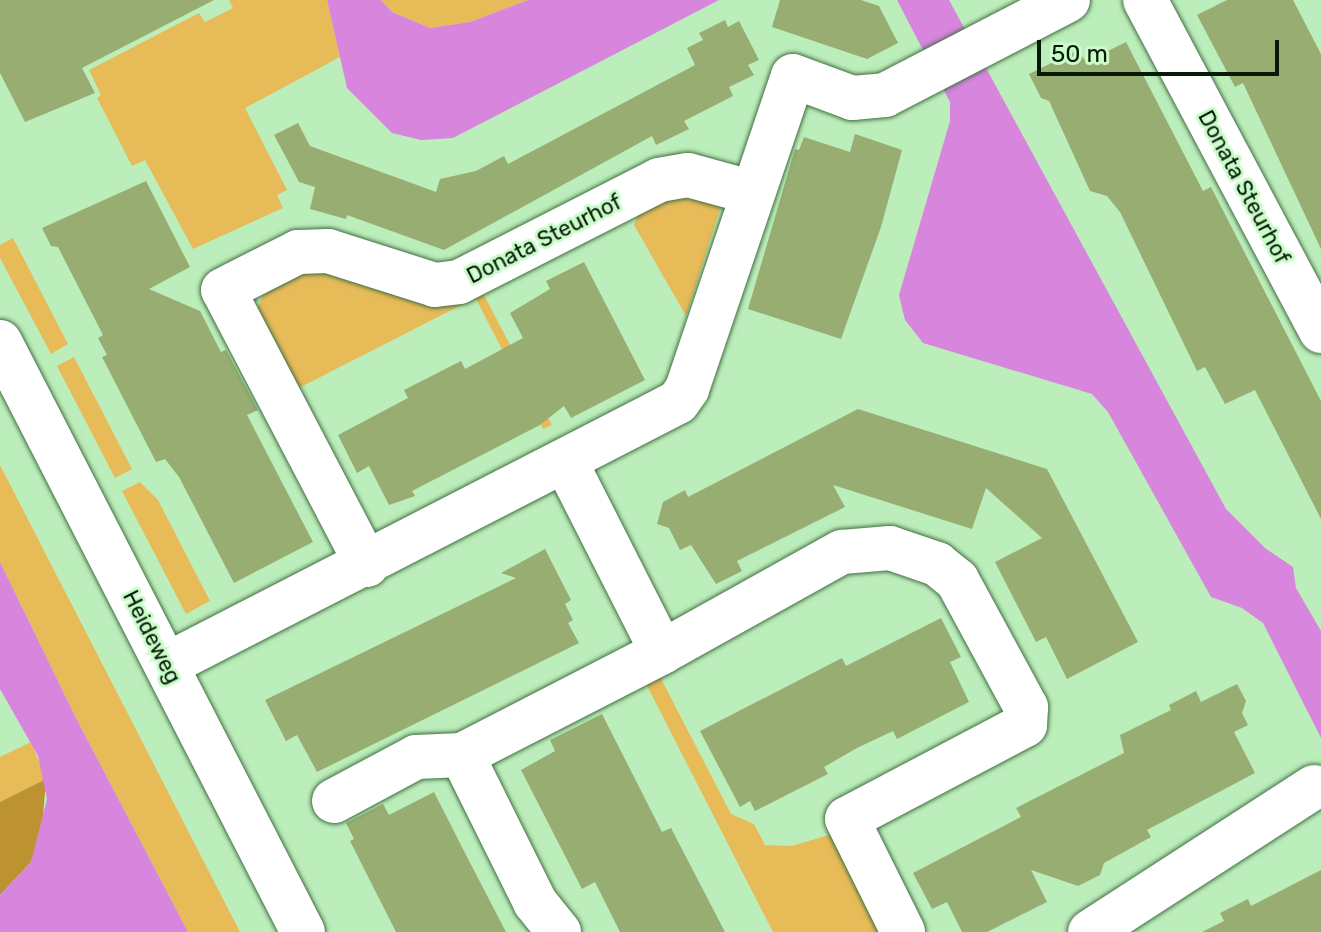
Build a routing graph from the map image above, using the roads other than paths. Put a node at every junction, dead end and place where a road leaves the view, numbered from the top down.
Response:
1 (1068, 0) edge
2 (1145, 0) edge
3 (750, 192) junction
4 (1321, 331) edge
5 (0, 342) edge
6 (566, 463) junction
7 (367, 565) junction
8 (662, 652) junction
9 (168, 664) junction
10 (462, 755) junction
11 (1314, 787) dead end
12 (334, 801) dead end
13 (303, 932) edge
14 (559, 932) edge
15 (903, 932) edge
16 (1090, 932) edge

1 - 3 street
2 - 4 street, Donata Steurhof
3 - 6 street
3 - 7 street, Donata Steurhof
5 - 9 street, Heideweg
6 - 7 street
6 - 8 street
7 - 9 street
8 - 10 street
8 - 15 street
9 - 13 street, Heideweg
10 - 12 street
10 - 14 street
11 - 16 street

